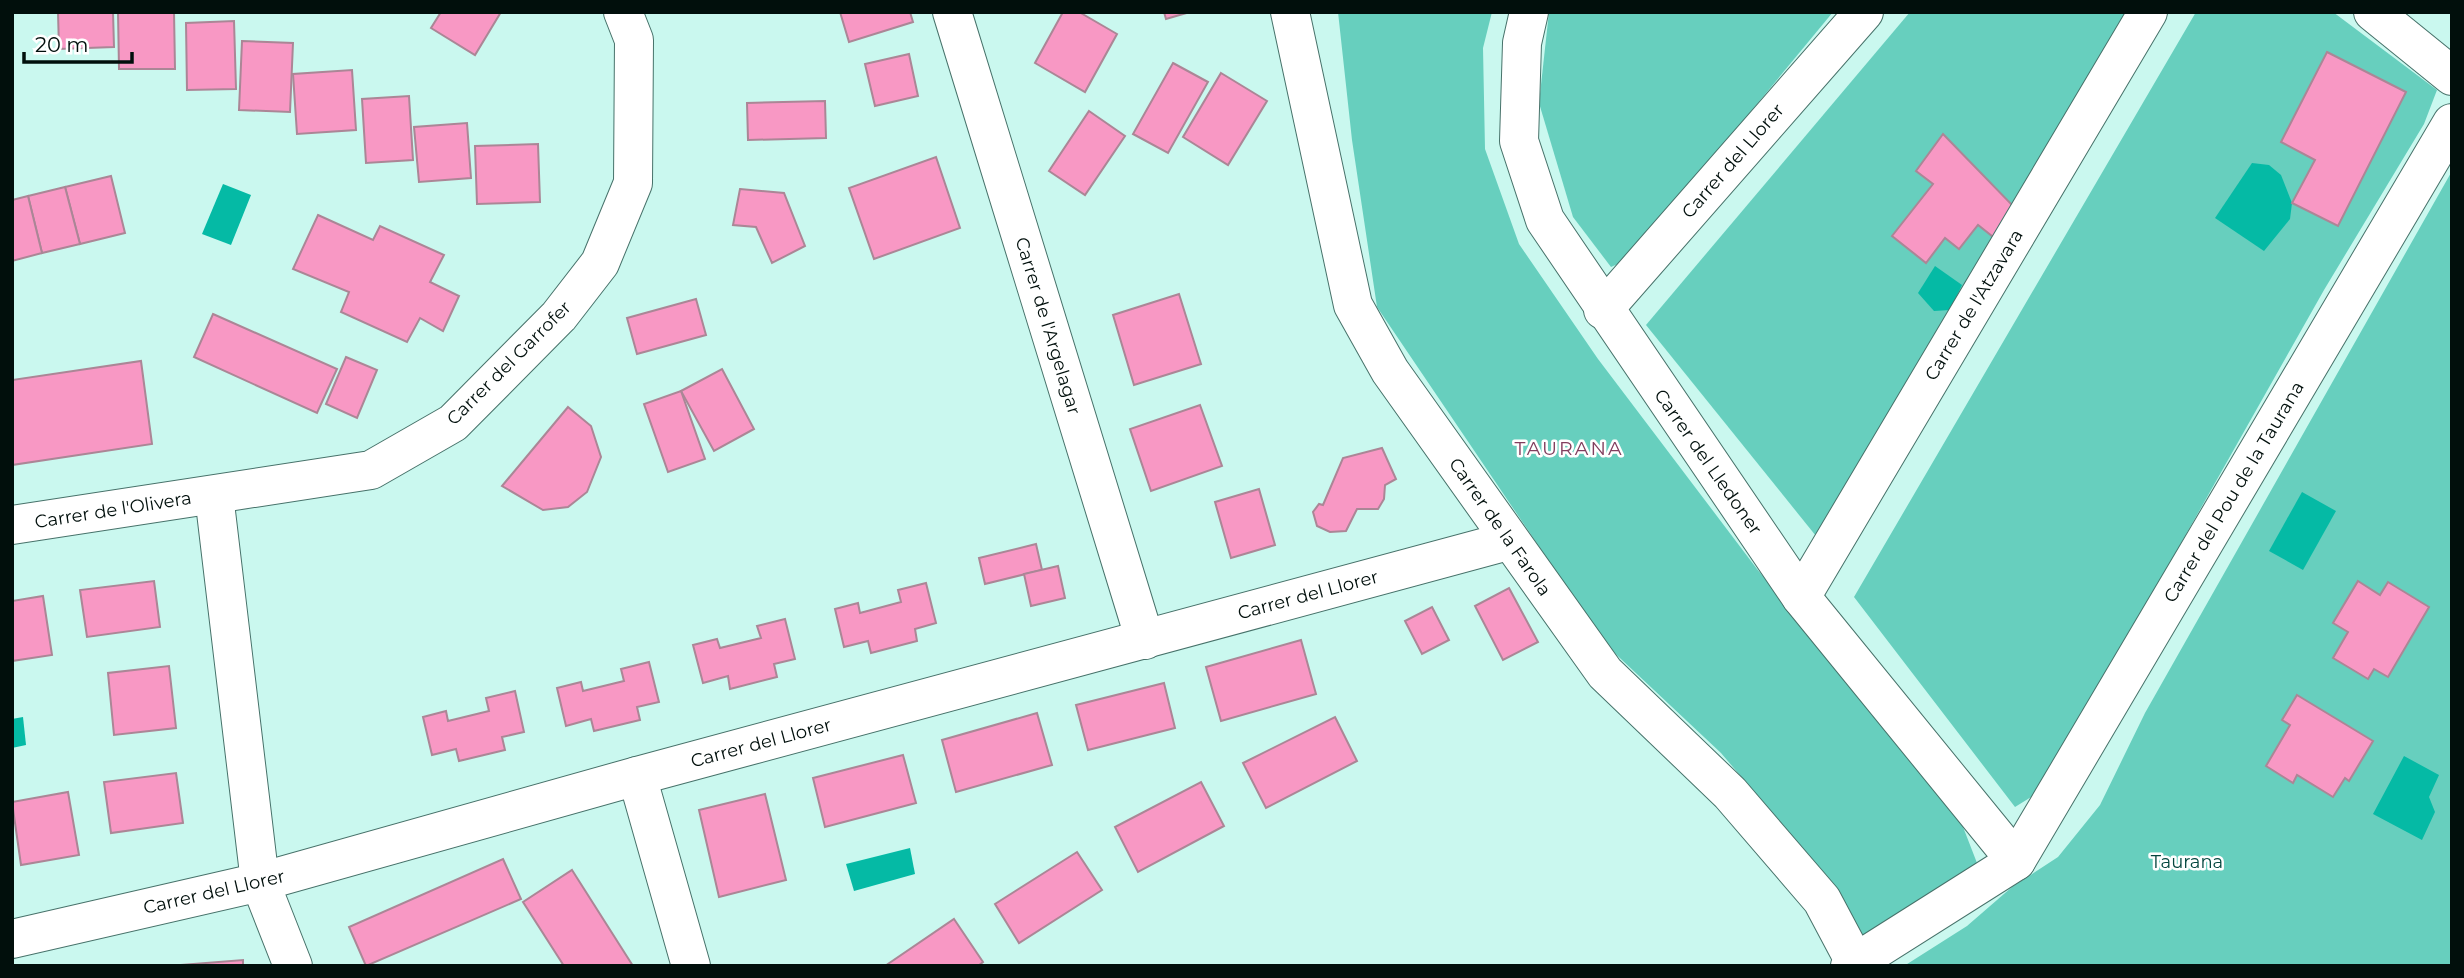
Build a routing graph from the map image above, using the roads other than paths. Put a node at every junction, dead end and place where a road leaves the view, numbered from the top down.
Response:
1 (623, 12) edge
2 (952, 12) edge
3 (1290, 12) edge
4 (1529, 12) edge
5 (1864, 12) edge
6 (2148, 12) edge
7 (2372, 12) edge
8 (2449, 69) edge
9 (2452, 123) edge
10 (1603, 310) junction
11 (214, 495) junction
12 (12, 525) edge
13 (1508, 541) junction
14 (1801, 597) junction
15 (1145, 640) junction
16 (637, 776) junction
17 (2016, 861) junction
18 (260, 882) junction
19 (12, 939) edge
20 (1853, 965) edge
21 (293, 966) edge
22 (691, 966) edge

1 - 11 street, Carrer del Garrofer
2 - 15 street, Carrer de l'Argelagar
3 - 13 street, Carrer de la Farola
4 - 10 street, Carrer del Lledoner
5 - 10 street, Carrer del Llorer
6 - 14 street, Carrer de l'Atzavara
7 - 8 street
9 - 17 street, Carrer del Pou de la Taurana
10 - 14 street, Carrer del Lledoner
11 - 12 street, Carrer de l'Olivera
11 - 18 street
13 - 15 street, Carrer del Llorer
13 - 20 street, Carrer de la Farola
14 - 17 street, Carrer del Lledoner
15 - 16 street, Carrer del Llorer
16 - 18 street, Carrer del Llorer
16 - 22 street
17 - 20 street
18 - 19 street, Carrer del Llorer
18 - 21 street

